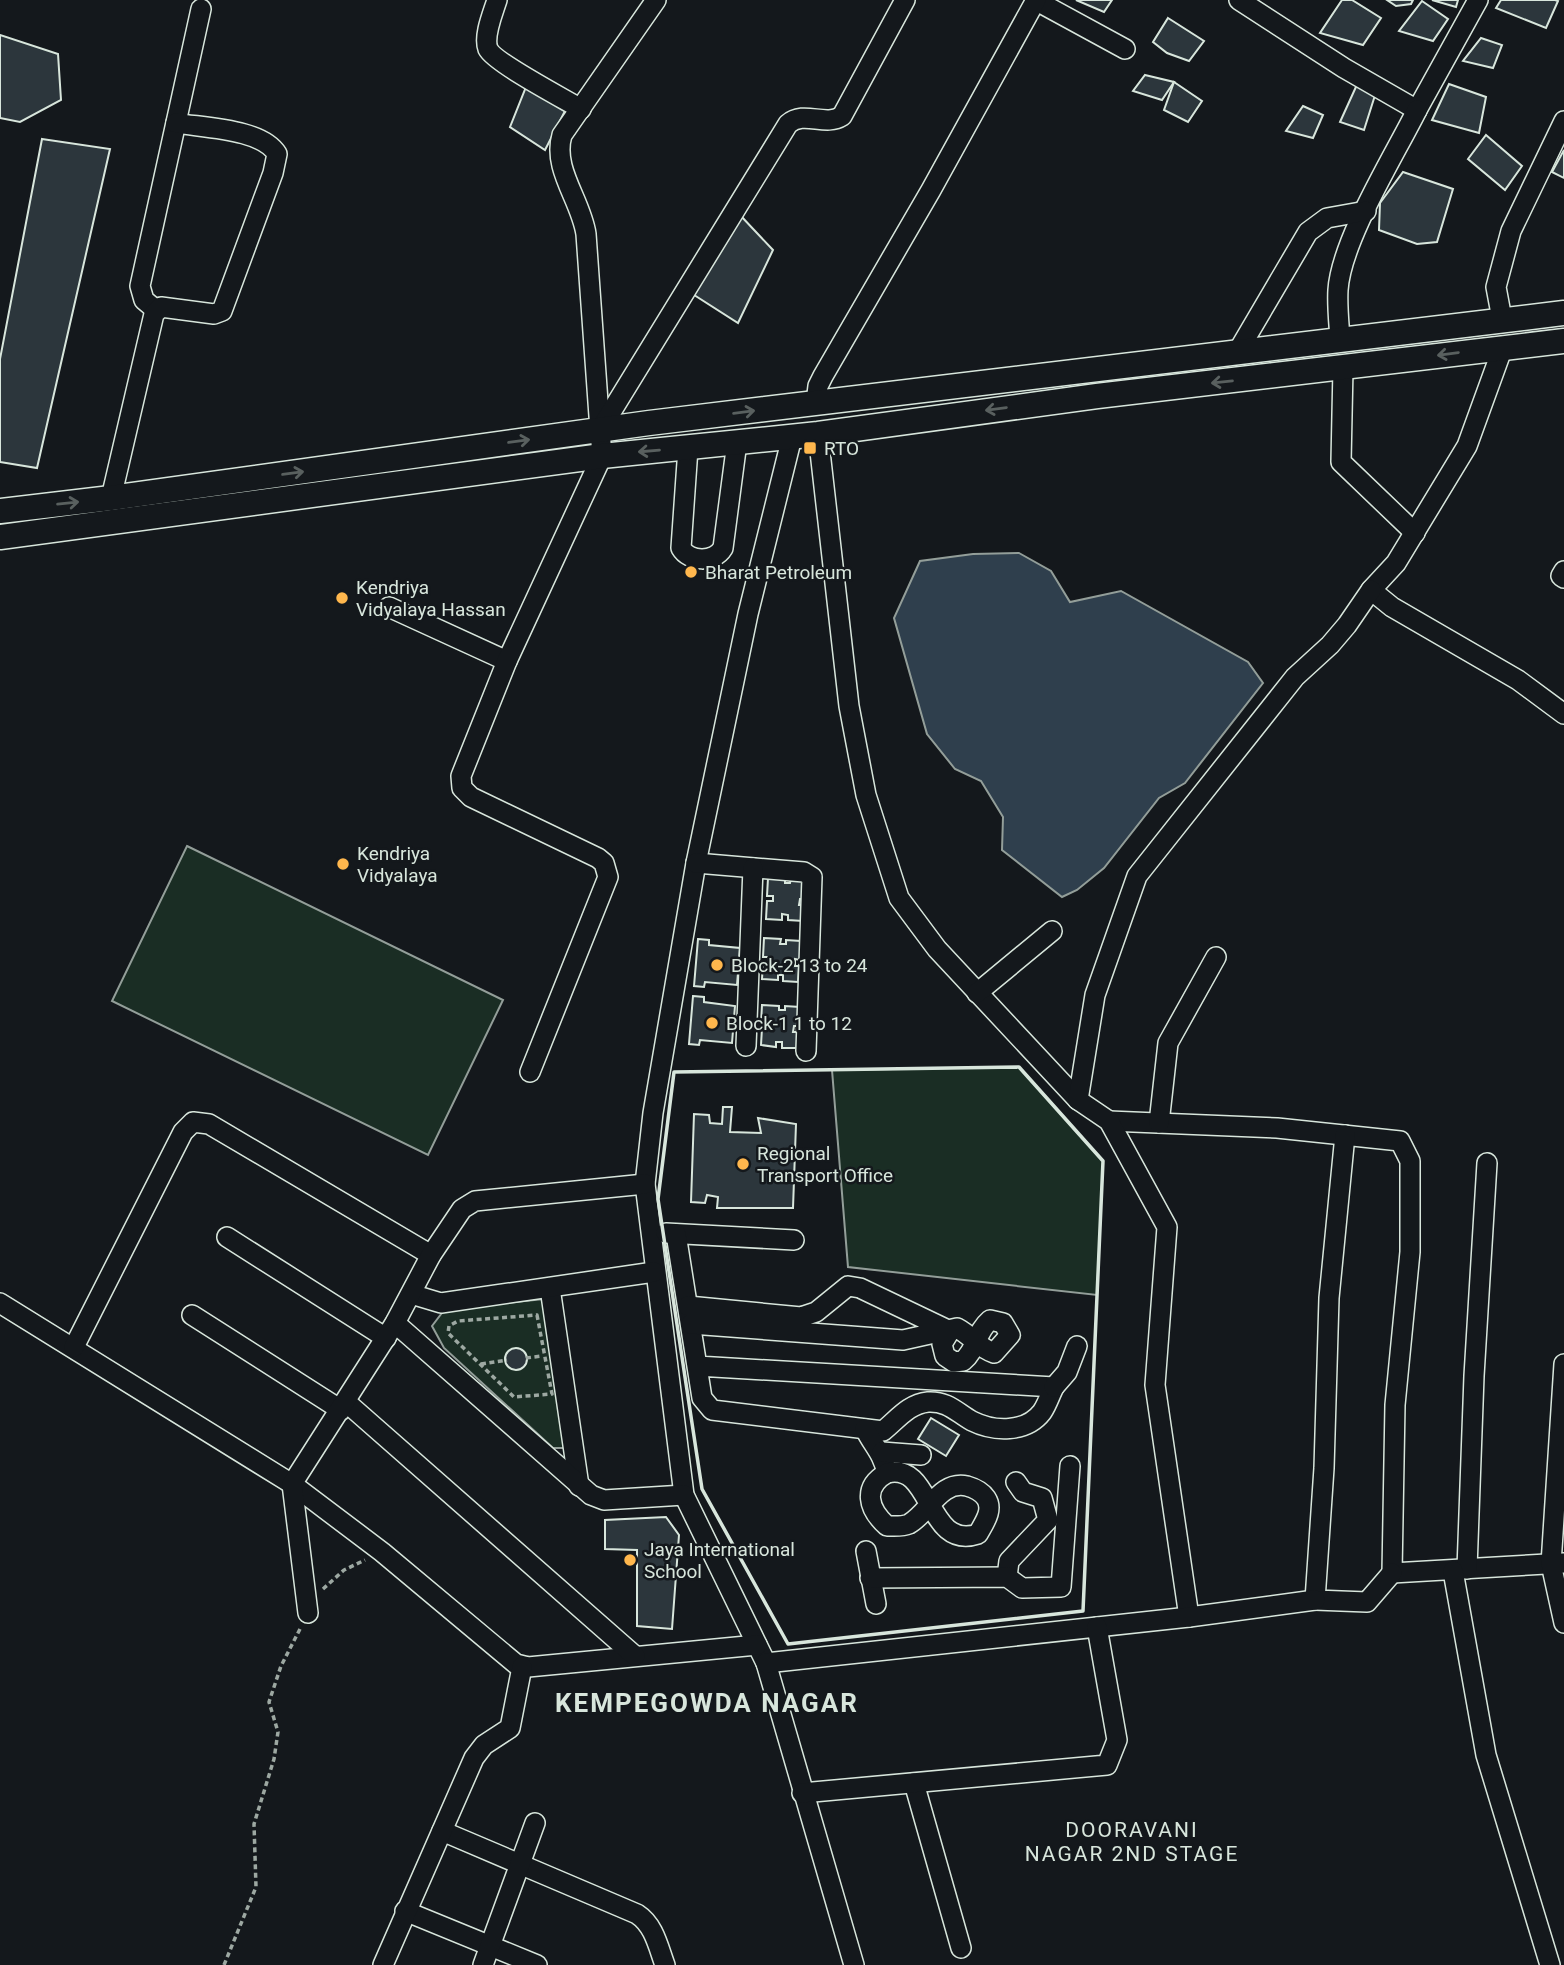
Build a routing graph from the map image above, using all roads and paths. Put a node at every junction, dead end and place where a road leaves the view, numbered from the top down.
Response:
1 (497, 0) edge
2 (656, 0) edge
3 (905, 0) edge
4 (1239, 0) edge
5 (1479, 0) edge
6 (201, 9) dead end
7 (1125, 49) dead end
8 (581, 109) junction
9 (1417, 110) junction
10 (1564, 121) edge
11 (176, 123) junction
12 (1366, 211) junction
13 (156, 310) junction
14 (1564, 313) edge
15 (1502, 319) junction
16 (1340, 339) junction
17 (1564, 341) edge
18 (1503, 346) junction
19 (1238, 351) junction
20 (1343, 368) junction
21 (816, 403) junction
22 (600, 430) junction
23 (818, 433) junction
24 (792, 437) junction
25 (737, 442) junction
26 (688, 448) junction
27 (602, 456) junction
28 (111, 498) junction
29 (0, 511) edge
30 (114, 523) junction
31 (1415, 533) junction
32 (0, 537) edge
33 (1564, 571) edge
34 (1564, 578) edge
35 (1371, 590) junction
36 (389, 607) dead end
37 (507, 661) junction
38 (1564, 714) edge
39 (696, 863) junction
40 (753, 868) junction
41 (1052, 931) dead end
42 (1216, 957) dead end
43 (977, 993) junction
44 (746, 1046) dead end
45 (806, 1051) dead end
46 (530, 1072) dead end
47 (1078, 1100) junction
48 (1109, 1121) junction
49 (1158, 1123) junction
50 (1345, 1135) junction
51 (1487, 1163) dead end
52 (645, 1184) junction
53 (650, 1231) junction
54 (676, 1234) junction
55 (228, 1237) dead end
56 (794, 1240) dead end
57 (431, 1255) junction
58 (654, 1272) junction
59 (550, 1288) junction
60 (411, 1294) junction
61 (0, 1303) edge
62 (192, 1315) dead end
63 (689, 1315) junction
64 (390, 1330) junction
65 (950, 1331) junction
66 (1077, 1346) dead end
67 (74, 1347) junction
68 (544, 1356) junction
69 (526, 1358) dead end
70 (507, 1360) dead end
71 (481, 1364) junction
72 (1564, 1364) edge
73 (697, 1366) junction
74 (1054, 1387) junction
75 (343, 1406) junction
76 (864, 1429) junction
77 (882, 1452) junction
78 (921, 1455) dead end
79 (1070, 1466) dead end
80 (887, 1473) junction
81 (1016, 1482) dead end
82 (292, 1484) junction
83 (579, 1486) junction
84 (684, 1495) junction
85 (866, 1551) dead end
86 (382, 1552) junction
87 (1558, 1563) edge
88 (1460, 1570) junction
89 (1392, 1573) junction
90 (1007, 1577) junction
91 (870, 1578) junction
92 (1315, 1600) junction
93 (876, 1604) dead end
94 (308, 1613) junction
95 (1189, 1617) junction
96 (1564, 1623) edge
97 (1097, 1627) junction
98 (757, 1645) junction
99 (635, 1656) junction
100 (766, 1664) junction
101 (522, 1667) junction
102 (914, 1783) junction
103 (802, 1793) junction
104 (536, 1823) dead end
105 (442, 1831) junction
106 (520, 1866) junction
107 (405, 1911) junction
108 (490, 1946) junction
109 (961, 1948) dead end
110 (224, 1965) edge
111 (383, 1965) edge
112 (483, 1965) edge
113 (537, 1965) edge
114 (665, 1965) edge
115 (854, 1965) edge
116 (1550, 1965) edge

1 - 8 street
2 - 8 street
3 - 22 street
4 - 9 street
5 - 9 street
6 - 11 street
7 - 21 street
8 - 22 street
9 - 12 street
10 - 15 street
11 - 13 street
11 - 13 street
12 - 16 street
12 - 19 street
13 - 28 street
14 - 15 main road
15 - 16 main road
16 - 19 main road
16 - 20 main road
17 - 18 main road
18 -> 20 main road
18 - 31 street
19 - 21 main road
20 -> 23 main road
20 - 31 street
22 -> 21 main road
21 - 23 main road
22 - 27 street
28 -> 22 main road
23 - 24 main road
23 - 43 street
24 - 25 main road
24 - 39 street
25 - 26 main road
25 - 26 street
26 -> 27 main road
27 - 30 main road
27 - 37 street
29 -> 28 main road
28 - 30 main road
30 - 32 main road
31 - 35 street
33 - 34 street
35 - 38 street
35 - 47 street
36 - 37 street
37 - 46 street
39 - 40 street
39 - 52 street
40 - 44 street
40 - 45 street
41 - 43 street
42 - 49 street
43 - 47 street
47 - 48 street
48 - 49 street
48 - 95 street
49 - 50 street
50 - 89 street
50 - 92 street
51 - 88 street
52 - 53 street
52 - 57 street
53 - 54 street
53 - 58 street
54 - 56 street
54 - 63 street
55 - 64 street
57 - 60 street
57 - 67 street
58 - 59 street
58 - 84 street
59 - 60 street
59 - 83 street
60 - 64 street
61 - 67 street
62 - 75 street
63 - 65 street
63 - 65 street
63 - 73 street
64 - 75 street
64 - 83 street
65 - 65 street
66 - 74 street
67 - 82 street
68 - 69 path
68 - 71 path
68 - 71 path
70 - 71 path
72 - 87 street
73 - 74 street
73 - 76 street
74 - 76 street
75 - 82 street
75 - 99 street
76 - 77 street
77 - 78 street
77 - 80 street
79 - 90 street
80 - 80 street
81 - 90 street
82 - 86 street
82 - 94 street
83 - 84 street
84 - 98 street
85 - 91 street
86 - 94 path
86 - 101 street
87 - 88 street
87 - 96 street
88 - 89 street
88 - 116 street
89 - 92 street
90 - 91 street
91 - 93 street
92 - 95 street
94 - 110 path
95 - 97 street
97 - 100 street
97 - 102 street
98 - 99 street
98 - 100 street
99 - 101 street
100 - 103 street
101 - 105 street
102 - 103 street
102 - 109 street
103 - 115 street
104 - 106 street
105 - 106 street
105 - 107 street
106 - 108 street
106 - 114 street
107 - 108 street
107 - 111 street
108 - 112 street
108 - 113 street

